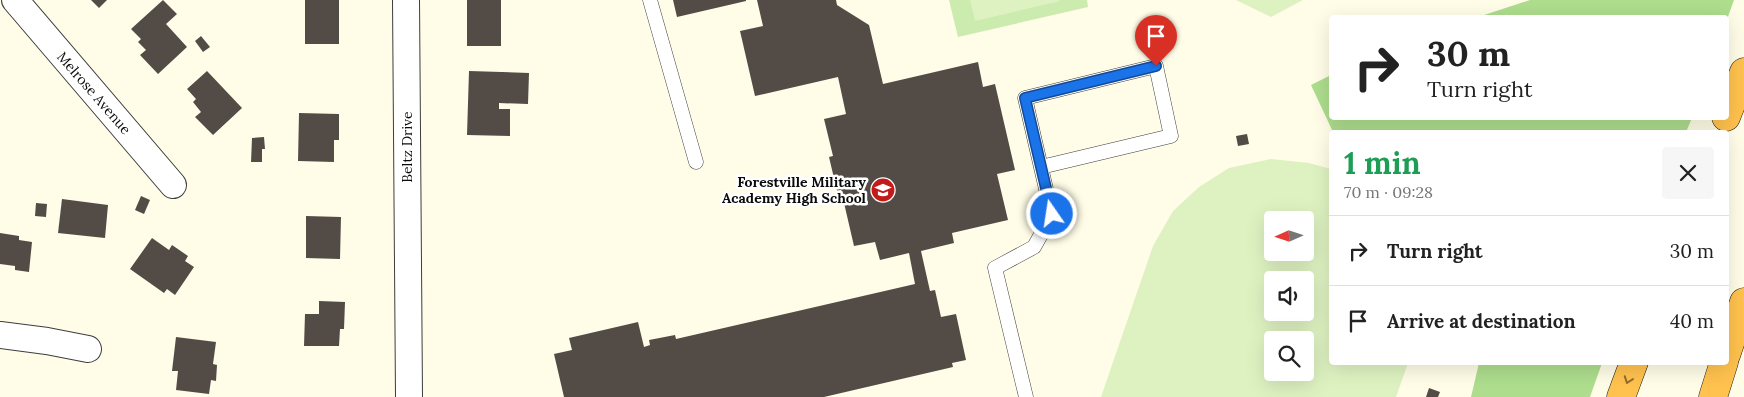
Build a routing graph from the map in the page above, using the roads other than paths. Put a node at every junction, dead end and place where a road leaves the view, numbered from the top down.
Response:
1 (15, 0) edge
2 (406, 0) edge
3 (650, 0) edge
4 (1744, 72) edge
5 (1729, 110) edge
6 (696, 162) dead end
7 (1041, 167) junction
8 (173, 185) dead end
9 (1744, 302) edge
10 (0, 335) edge
11 (1729, 347) edge
12 (88, 350) dead end
13 (1633, 365) edge
14 (1723, 365) edge
15 (409, 397) edge
16 (1026, 397) edge
17 (1621, 397) edge
18 (1713, 397) edge

1 - 8 street, Melrose Avenue
2 - 15 street, Beltz Drive
3 - 6 lane
4 - 5 highway
7 - 7 lane
7 - 16 lane
9 - 11 highway
10 - 12 street
13 -> 17 highway
14 - 18 highway

